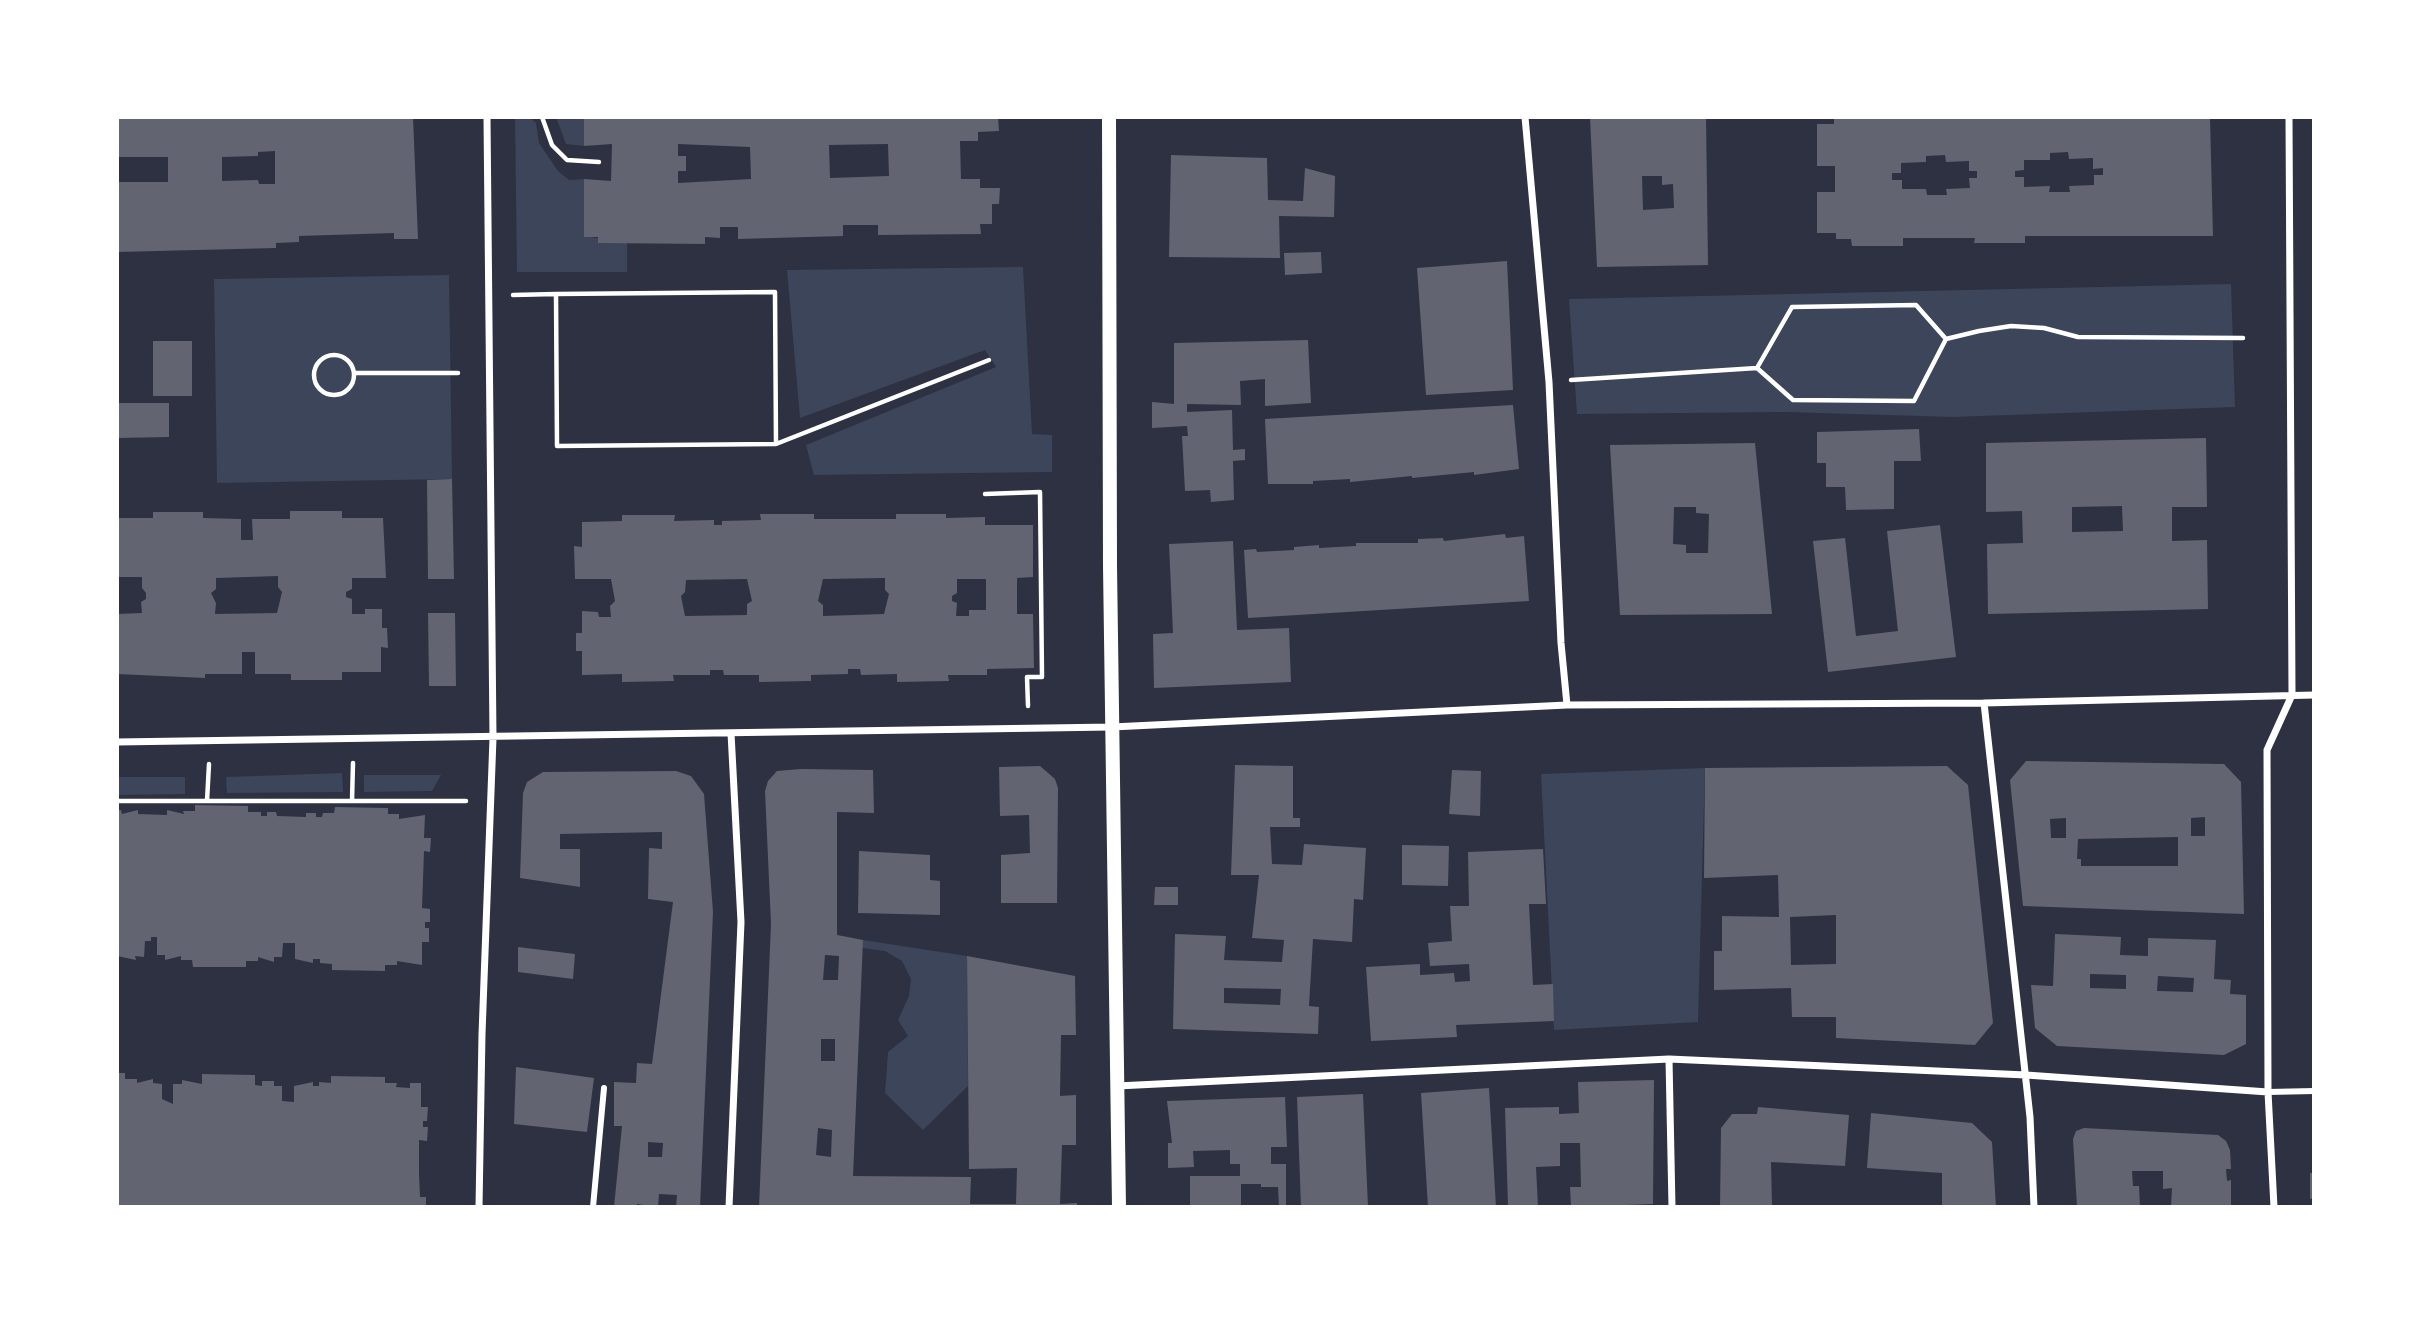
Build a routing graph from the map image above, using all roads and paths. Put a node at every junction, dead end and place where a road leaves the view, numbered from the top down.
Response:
1 (487, 117) edge
2 (542, 117) edge
3 (1109, 117) edge
4 (1525, 117) edge
5 (2289, 117) edge
6 (599, 162) dead end
7 (512, 295) dead end
8 (556, 295) junction
9 (2243, 338) dead end
10 (1946, 339) junction
11 (989, 360) dead end
12 (1757, 368) junction
13 (354, 373) junction
14 (458, 373) dead end
15 (1549, 382) junction
16 (776, 444) junction
17 (985, 494) dead end
18 (2292, 695) junction
19 (2314, 695) edge
20 (1984, 703) junction
21 (1567, 705) junction
22 (1112, 727) junction
23 (1028, 728) junction
24 (731, 733) junction
25 (493, 738) junction
26 (354, 740) junction
27 (210, 741) junction
28 (117, 742) edge
29 (352, 801) junction
30 (490, 801) junction
31 (117, 802) edge
32 (207, 802) junction
33 (1669, 1059) junction
34 (2026, 1075) junction
35 (1117, 1086) junction
36 (604, 1088) dead end
37 (2314, 1091) edge
38 (2268, 1092) junction
39 (479, 1207) edge
40 (593, 1207) edge
41 (729, 1207) edge
42 (1119, 1207) edge
43 (1672, 1207) edge
44 (2034, 1207) edge
45 (2274, 1207) edge

1 - 25 street
2 - 6 path
3 - 22 main road
4 - 15 street
5 - 18 street
7 - 8 path
8 - 16 path
8 - 16 path
9 - 10 path
10 - 12 path
10 - 12 path
11 - 16 path
12 - 15 path
13 - 13 path
13 - 14 path
15 - 21 street
17 - 23 path
18 - 19 street
18 - 20 street
18 - 38 street
20 - 21 street
20 - 34 street
21 - 22 street
22 - 23 street
22 - 35 main road
23 - 24 street
24 - 25 street
24 - 41 street
25 - 26 street
25 - 30 street
26 - 27 street
26 - 29 path
27 - 28 street
27 - 32 path
29 - 30 path
29 - 32 path
30 - 39 street
31 - 32 path
33 - 34 street
33 - 35 street
33 - 43 street
34 - 38 street
34 - 44 street
35 - 42 main road
36 - 40 street
37 - 38 street
38 - 45 street

